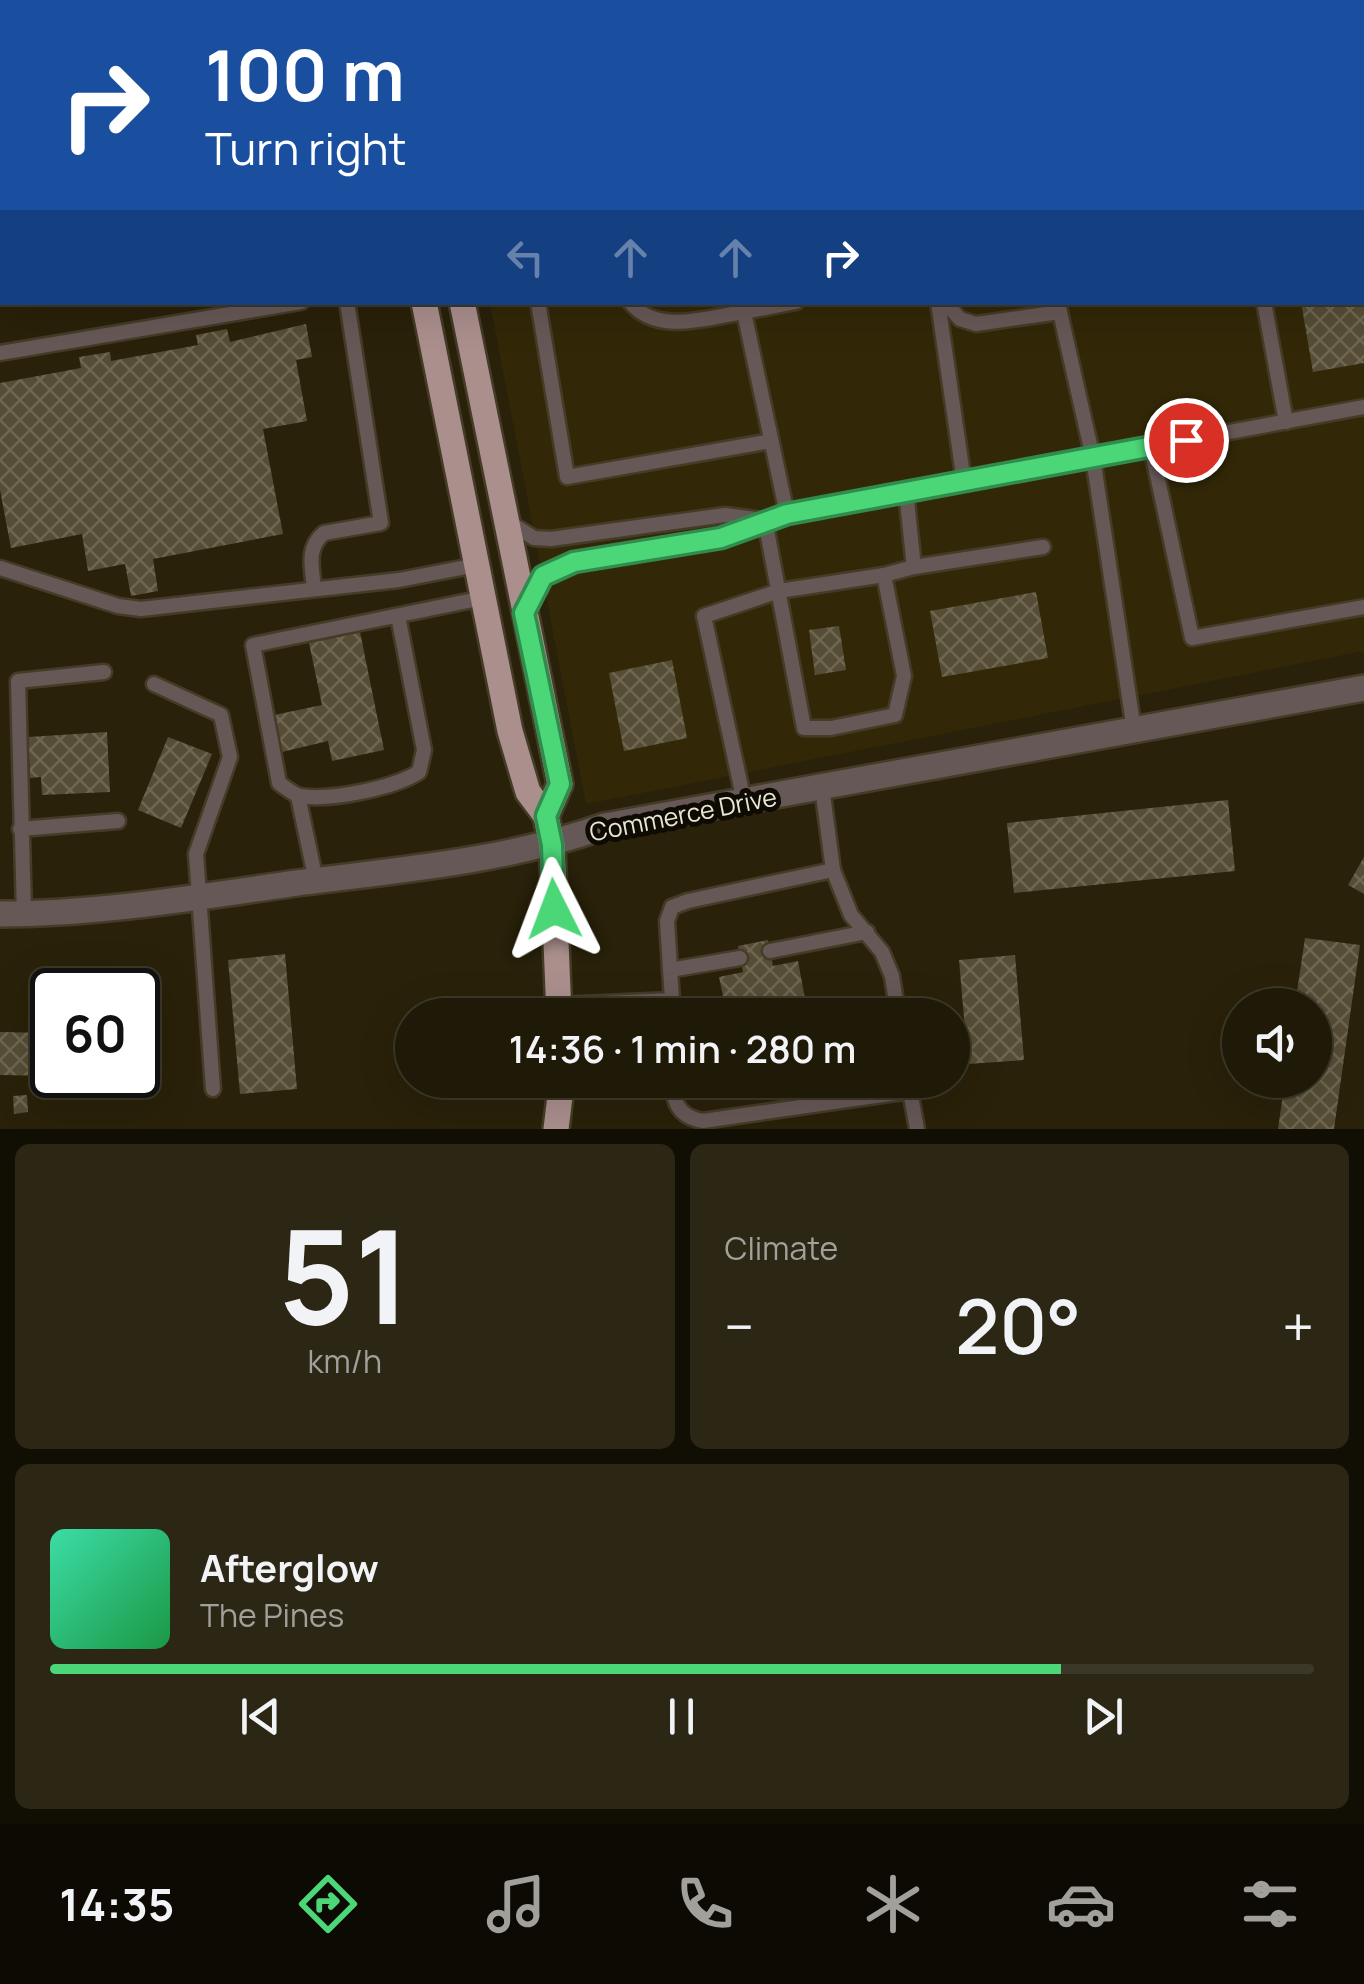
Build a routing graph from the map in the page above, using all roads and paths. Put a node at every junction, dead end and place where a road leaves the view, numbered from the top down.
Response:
1 (283, 305) edge
2 (347, 305) edge
3 (425, 305) edge
4 (463, 305) edge
5 (538, 305) edge
6 (632, 305) edge
7 (780, 305) edge
8 (941, 305) edge
9 (944, 305) edge
10 (1265, 305) edge
11 (1059, 307) edge
12 (744, 312) junction
13 (0, 353) edge
14 (1364, 407) edge
15 (1286, 422) junction
16 (772, 441) junction
17 (1151, 447) junction
18 (1093, 458) junction
19 (964, 482) junction
20 (906, 492) junction
21 (787, 514) junction
22 (506, 520) junction
23 (764, 520) junction
24 (1043, 547) dead end
25 (476, 565) junction
26 (914, 567) junction
27 (0, 568) edge
28 (884, 575) junction
29 (314, 588) junction
30 (779, 591) junction
31 (483, 598) junction
32 (1364, 607) edge
33 (524, 613) junction
34 (398, 616) junction
35 (104, 672) dead end
36 (154, 684) dead end
37 (1364, 688) edge
38 (1134, 730) junction
39 (822, 786) junction
40 (298, 796) junction
41 (744, 801) junction
42 (546, 816) junction
43 (118, 821) dead end
44 (20, 829) junction
45 (552, 845) junction
46 (833, 870) junction
47 (316, 881) junction
48 (198, 896) junction
49 (12, 914) edge
50 (868, 932) junction
51 (770, 951) dead end
52 (740, 958) dead end
53 (670, 970) junction
54 (558, 998) edge
55 (671, 998) edge
56 (895, 998) edge
57 (212, 1089) dead end
58 (560, 1098) edge
59 (673, 1098) edge
60 (838, 1098) edge
61 (911, 1098) edge
62 (556, 1129) edge
63 (917, 1129) edge

1 - 13 lane
2 - 29 lane
3 - 25 main road
4 - 22 main road
5 - 16 lane
6 - 12 lane
7 - 12 lane
8 - 19 lane
9 - 11 lane
10 - 15 lane
11 - 18 lane
12 - 16 lane
14 - 15 lane
15 - 17 lane
16 - 21 lane
17 - 18 lane
17 - 32 lane
18 - 19 lane
18 - 38 lane
19 - 20 lane
20 - 21 lane
20 - 26 lane
21 - 23 lane
22 - 23 lane
22 - 33 main road
23 - 30 lane
23 - 33 lane
24 - 26 lane
25 - 29 lane
25 - 31 main road
26 - 28 lane
27 - 29 lane
28 - 30 lane
28 - 30 lane
30 - 41 lane
31 - 34 lane
31 - 42 main road
33 - 42 main road
34 - 40 lane
34 - 40 lane
35 - 44 lane
36 - 48 lane
37 - 38 street, Commerce Drive
38 - 39 street, Commerce Drive
39 - 41 street, Commerce Drive
39 - 46 lane
40 - 47 lane
41 - 45 street, Commerce Drive
42 - 45 main road
43 - 44 lane
44 - 49 lane
45 - 47 street, Commerce Drive
45 - 54 main road
46 - 50 lane
46 - 53 lane
47 - 48 street, Commerce Drive
48 - 49 street, Commerce Drive
48 - 57 lane
50 - 51 lane
50 - 56 lane
52 - 53 lane
53 - 55 lane
58 - 62 main road
59 - 60 lane
61 - 63 lane

